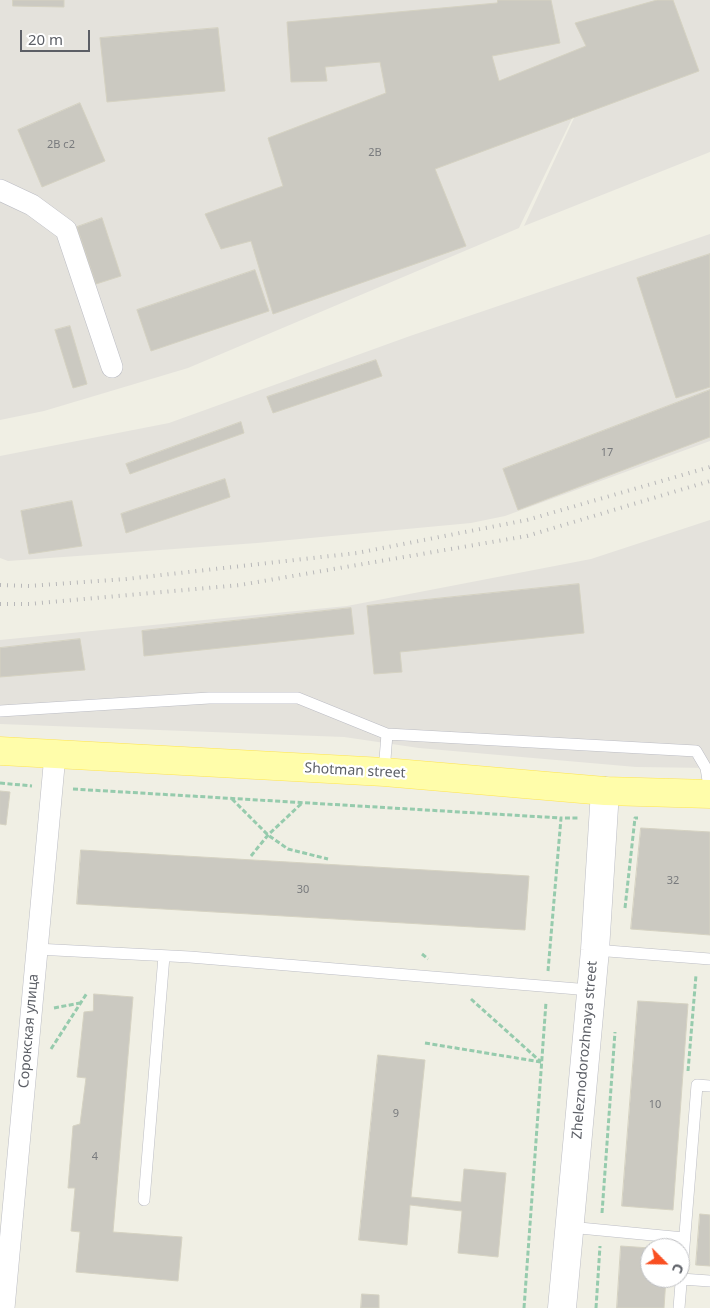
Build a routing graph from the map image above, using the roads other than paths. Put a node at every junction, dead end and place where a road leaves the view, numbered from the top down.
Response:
1 (0, 190) edge
2 (112, 367) dead end
3 (0, 711) edge
4 (387, 734) junction
5 (0, 751) edge
6 (55, 755) junction
7 (384, 772) junction
8 (605, 791) junction
9 (710, 794) edge
10 (36, 949) junction
11 (595, 950) junction
12 (164, 956) junction
13 (710, 959) edge
14 (590, 990) junction
15 (710, 1086) edge
16 (144, 1200) dead end
17 (569, 1227) junction
18 (684, 1238) joint
19 (690, 1280) edge
20 (710, 1281) edge
21 (680, 1288) edge
22 (4, 1308) edge
23 (562, 1308) edge
24 (678, 1308) edge

1 - 2 street
3 - 4 lane
4 - 7 lane
4 - 9 lane
5 - 6 main road, Shotman street
6 - 7 main road, Shotman street
6 - 10 street, Сорокская улица
7 - 8 main road, Shotman street
8 - 9 main road, Shotman street
8 - 11 street, Zheleznodorozhnaya street
10 - 12 lane
10 - 22 street, Сорокская улица
11 - 13 lane
11 - 14 street, Zheleznodorozhnaya street
12 - 14 lane
12 - 16 lane
14 - 17 street, Zheleznodorozhnaya street
15 - 18 lane
17 - 18 lane
17 - 23 street, Zheleznodorozhnaya street
19 - 20 lane
21 - 24 lane

